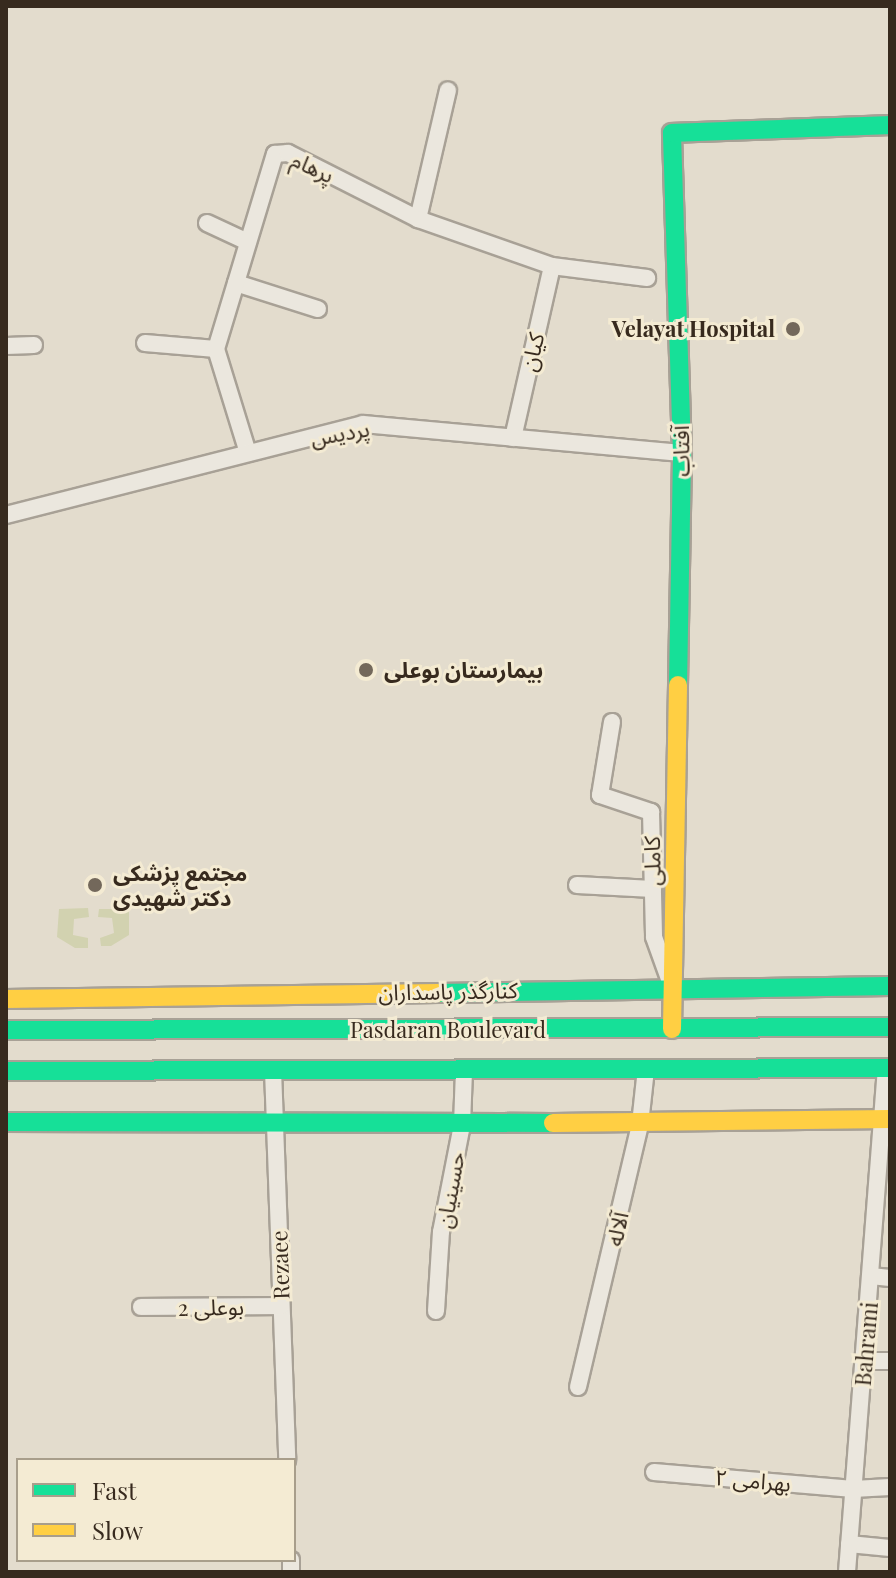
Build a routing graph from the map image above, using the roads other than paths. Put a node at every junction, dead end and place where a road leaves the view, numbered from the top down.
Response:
1 (448, 90) dead end
2 (890, 125) edge
3 (418, 219) junction
4 (207, 223) dead end
5 (248, 242) junction
6 (552, 266) junction
7 (647, 278) dead end
8 (236, 283) junction
9 (318, 309) dead end
10 (145, 343) dead end
11 (34, 345) dead end
12 (6, 346) edge
13 (216, 349) junction
14 (513, 438) junction
15 (248, 453) junction
16 (682, 453) junction
17 (6, 515) edge
18 (612, 722) dead end
19 (577, 885) dead end
20 (653, 889) junction
21 (890, 986) edge
22 (673, 988) junction
23 (6, 999) edge
24 (890, 1027) edge
25 (672, 1029) junction
26 (6, 1030) edge
27 (888, 1068) edge
28 (646, 1069) junction
29 (273, 1070) junction
30 (464, 1070) junction
31 (6, 1071) edge
32 (886, 1119) edge
33 (6, 1122) edge
34 (640, 1124) junction
35 (275, 1125) junction
36 (462, 1125) junction
37 (871, 1276) junction
38 (890, 1278) edge
39 (281, 1306) junction
40 (141, 1307) dead end
41 (436, 1311) dead end
42 (864, 1361) junction
43 (890, 1361) edge
44 (578, 1387) dead end
45 (287, 1458) edge
46 (654, 1472) dead end
47 (890, 1487) edge
48 (853, 1489) junction
49 (849, 1544) junction
50 (890, 1548) edge
51 (847, 1572) edge

1 - 3 street
2 - 16 main road, آفتاب
3 - 5 street, پرهام
3 - 6 street, پرهام
4 - 5 street
5 - 8 street, پرهام
6 - 7 street, پرهام
6 - 14 street, کیان
8 - 9 street
8 - 13 street, پرهام
10 - 13 street
11 - 12 street
13 - 15 street
14 - 15 street, پردیس
14 - 16 street, پردیس
15 - 17 street, پردیس
16 - 22 main road, آفتاب
18 - 20 street, کاملی
19 - 20 street
20 - 22 street, کاملی
21 - 22 main road, کنارگذر پاسداران
22 - 23 main road, کنارگذر پاسداران
22 - 25 main road, آفتاب
24 - 25 main road, Pasdaran Boulevard
25 - 26 main road, Pasdaran Boulevard
27 - 28 main road, Pasdaran Boulevard
27 - 32 street, Bahrami
28 - 30 main road, Pasdaran Boulevard
28 - 34 street, آلاله
29 - 30 main road, Pasdaran Boulevard
29 - 31 main road, Pasdaran Boulevard
29 - 35 street, Rezaee
30 - 36 street, حسینیان
32 - 34 main road
32 - 37 street, Bahrami
33 - 35 main road
34 - 36 main road
34 - 44 street, آلاله
35 - 36 main road
35 - 39 street, Rezaee
36 - 41 street, حسینیان
37 - 38 street
37 - 42 street, Bahrami
39 - 40 street, بوعلی 2
39 - 45 street, Rezaee
42 - 43 street
42 - 48 street, Bahrami
46 - 48 street, بهرامی ۲
47 - 48 street, بهرامی ۲
48 - 49 street, Bahrami
49 - 50 street
49 - 51 street, Bahrami

